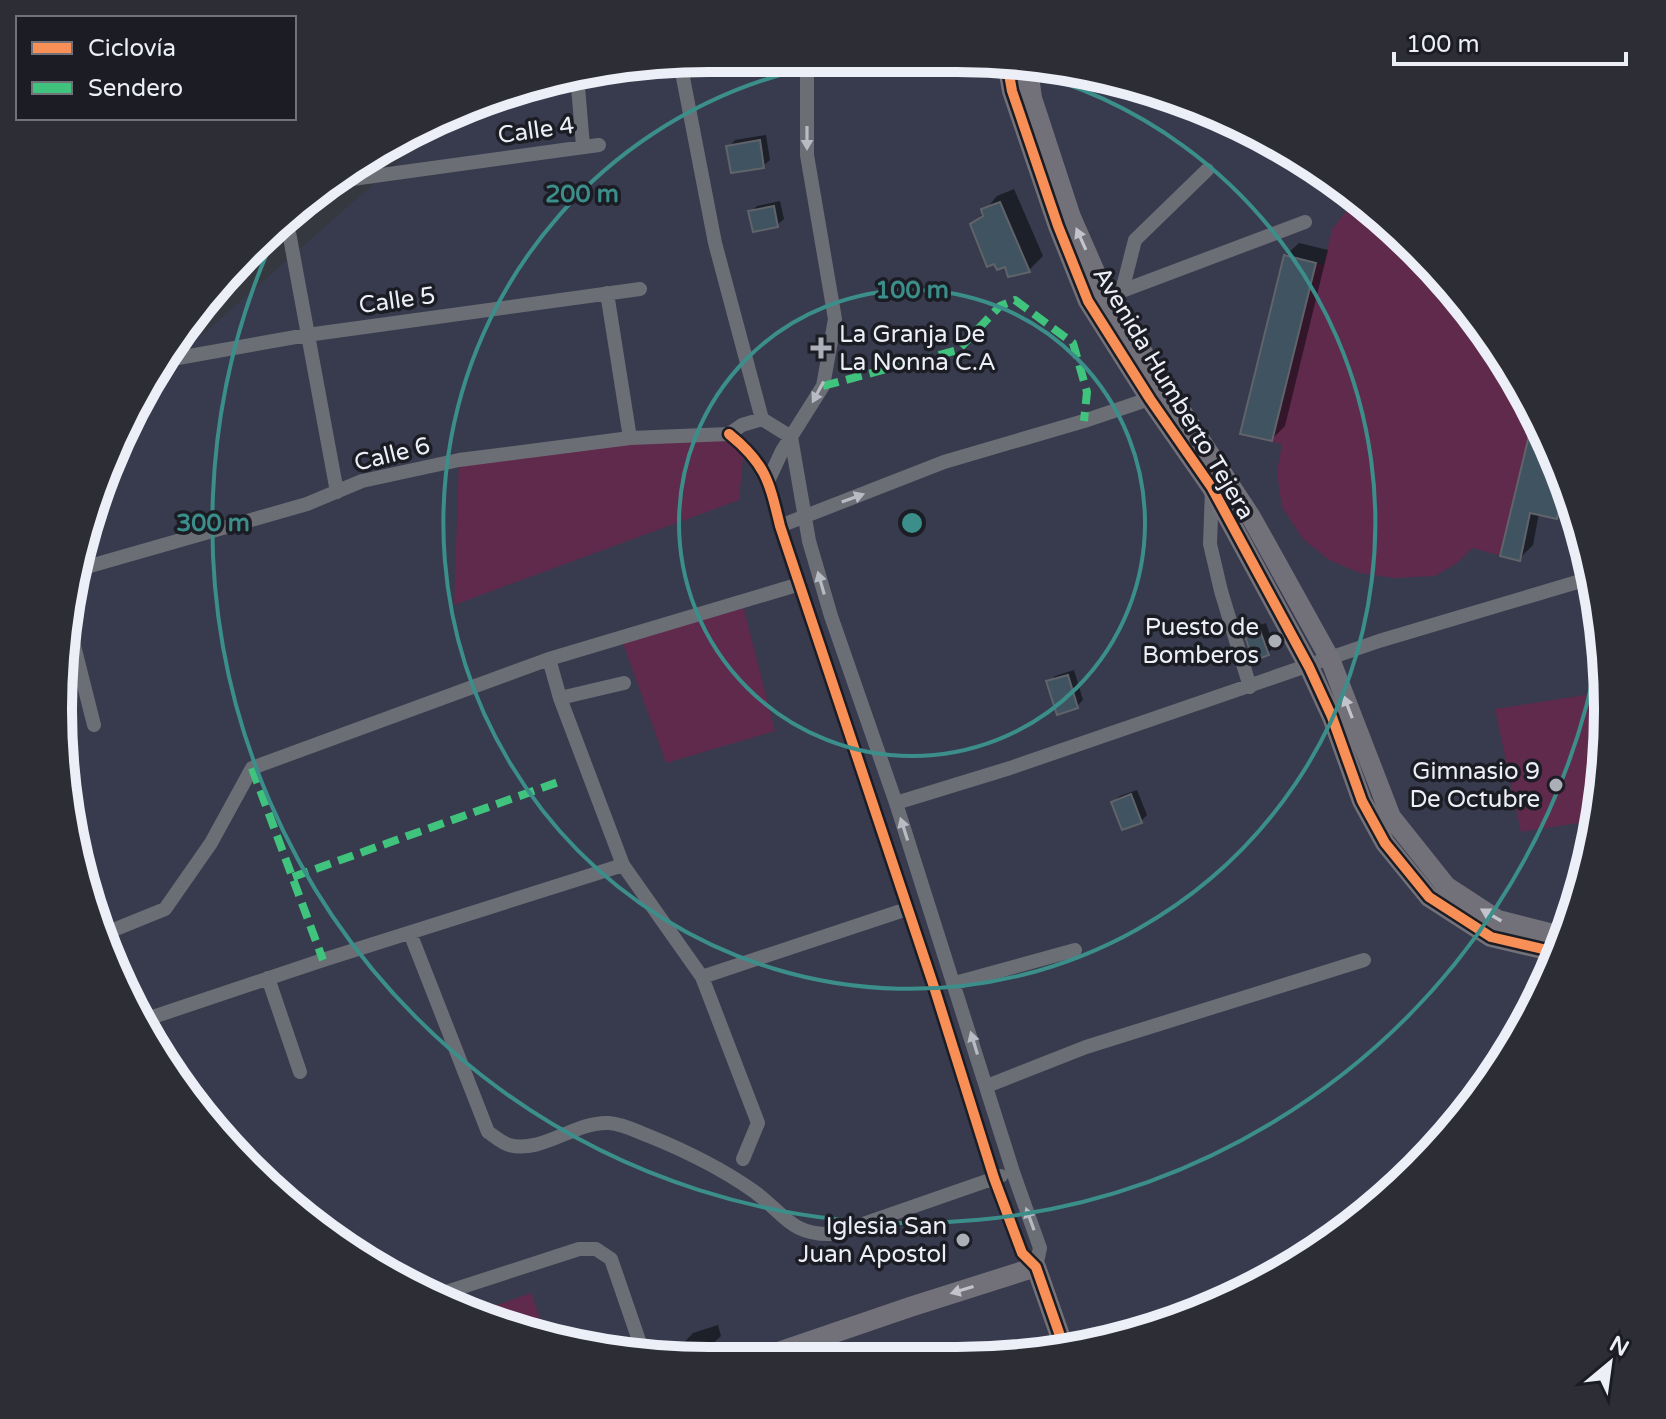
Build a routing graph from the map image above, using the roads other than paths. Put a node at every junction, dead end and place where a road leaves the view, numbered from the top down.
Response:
1 (807, 72) edge
2 (682, 73) edge
3 (1009, 74) edge
4 (1029, 76) edge
5 (579, 85) edge
6 (1207, 170) dead end
7 (356, 178) edge
8 (1305, 222) dead end
9 (289, 230) edge
10 (640, 289) dead end
11 (607, 293) junction
12 (1114, 294) junction
13 (307, 335) junction
14 (177, 358) edge
15 (1159, 395) junction
16 (762, 419) junction
17 (729, 434) junction
18 (791, 437) junction
19 (630, 438) junction
20 (769, 479) junction
21 (1212, 488) junction
22 (337, 492) junction
23 (804, 516) junction
24 (780, 526) junction
25 (89, 566) edge
26 (1581, 581) edge
27 (800, 584) junction
28 (75, 649) edge
29 (549, 659) junction
30 (1330, 659) junction
31 (1309, 667) junction
32 (624, 683) dead end
33 (1250, 687) junction
34 (560, 698) junction
35 (94, 725) dead end
36 (896, 803) junction
37 (623, 865) junction
38 (907, 909) junction
39 (112, 930) edge
40 (410, 933) junction
41 (1552, 934) edge
42 (1075, 950) dead end
43 (1546, 950) edge
44 (1364, 960) dead end
45 (702, 977) junction
46 (268, 978) junction
47 (955, 983) junction
48 (152, 1017) edge
49 (300, 1072) dead end
50 (987, 1086) junction
51 (743, 1159) dead end
52 (1013, 1172) junction
53 (994, 1178) junction
54 (1036, 1267) junction
55 (450, 1291) edge
56 (1061, 1338) edge
57 (640, 1343) edge
58 (792, 1347) edge

1 -> 18 street
2 - 16 street
3 - 15 street, Avenida Humberto Tejera
12 -> 4 street, Avenida Humberto Tejera
5 - 7 street, Calle 4
6 - 12 street
8 - 12 street
9 - 13 street
10 - 11 street, Calle 5
11 - 13 street, Calle 5
11 - 19 street
12 - 15 street, Avenida Humberto Tejera
13 - 14 street, Calle 5
13 - 22 street
15 - 21 street, Avenida Humberto Tejera
23 -> 15 street
15 - 30 street, Avenida Humberto Tejera
16 - 17 street
16 - 18 street
17 - 19 street, Calle 6
17 - 20 street
18 - 20 street
18 - 23 street
19 - 22 street, Calle 6
20 - 24 street
21 - 31 street, Avenida Humberto Tejera
21 - 33 street
22 - 25 street, Calle 6
23 - 24 street
36 -> 23 street
24 - 27 street
26 - 30 street
27 - 29 street
27 - 38 street
28 - 35 street
29 - 34 street
29 - 39 street
30 - 31 street
41 -> 30 street, Avenida Humberto Tejera
31 - 33 street
31 - 43 street, Avenida Humberto Tejera
32 - 34 street
33 - 36 street
34 - 37 street
47 -> 36 street
37 - 40 street
37 - 45 street
38 - 45 street
38 - 53 street
40 - 46 street
40 - 53 street
42 - 47 street
44 - 50 street
45 - 51 street
46 - 48 street
46 - 49 street
50 -> 47 street
50 - 52 street
52 - 53 street
54 -> 52 street
53 - 54 street
54 - 56 street
54 -> 58 street
55 - 57 street

